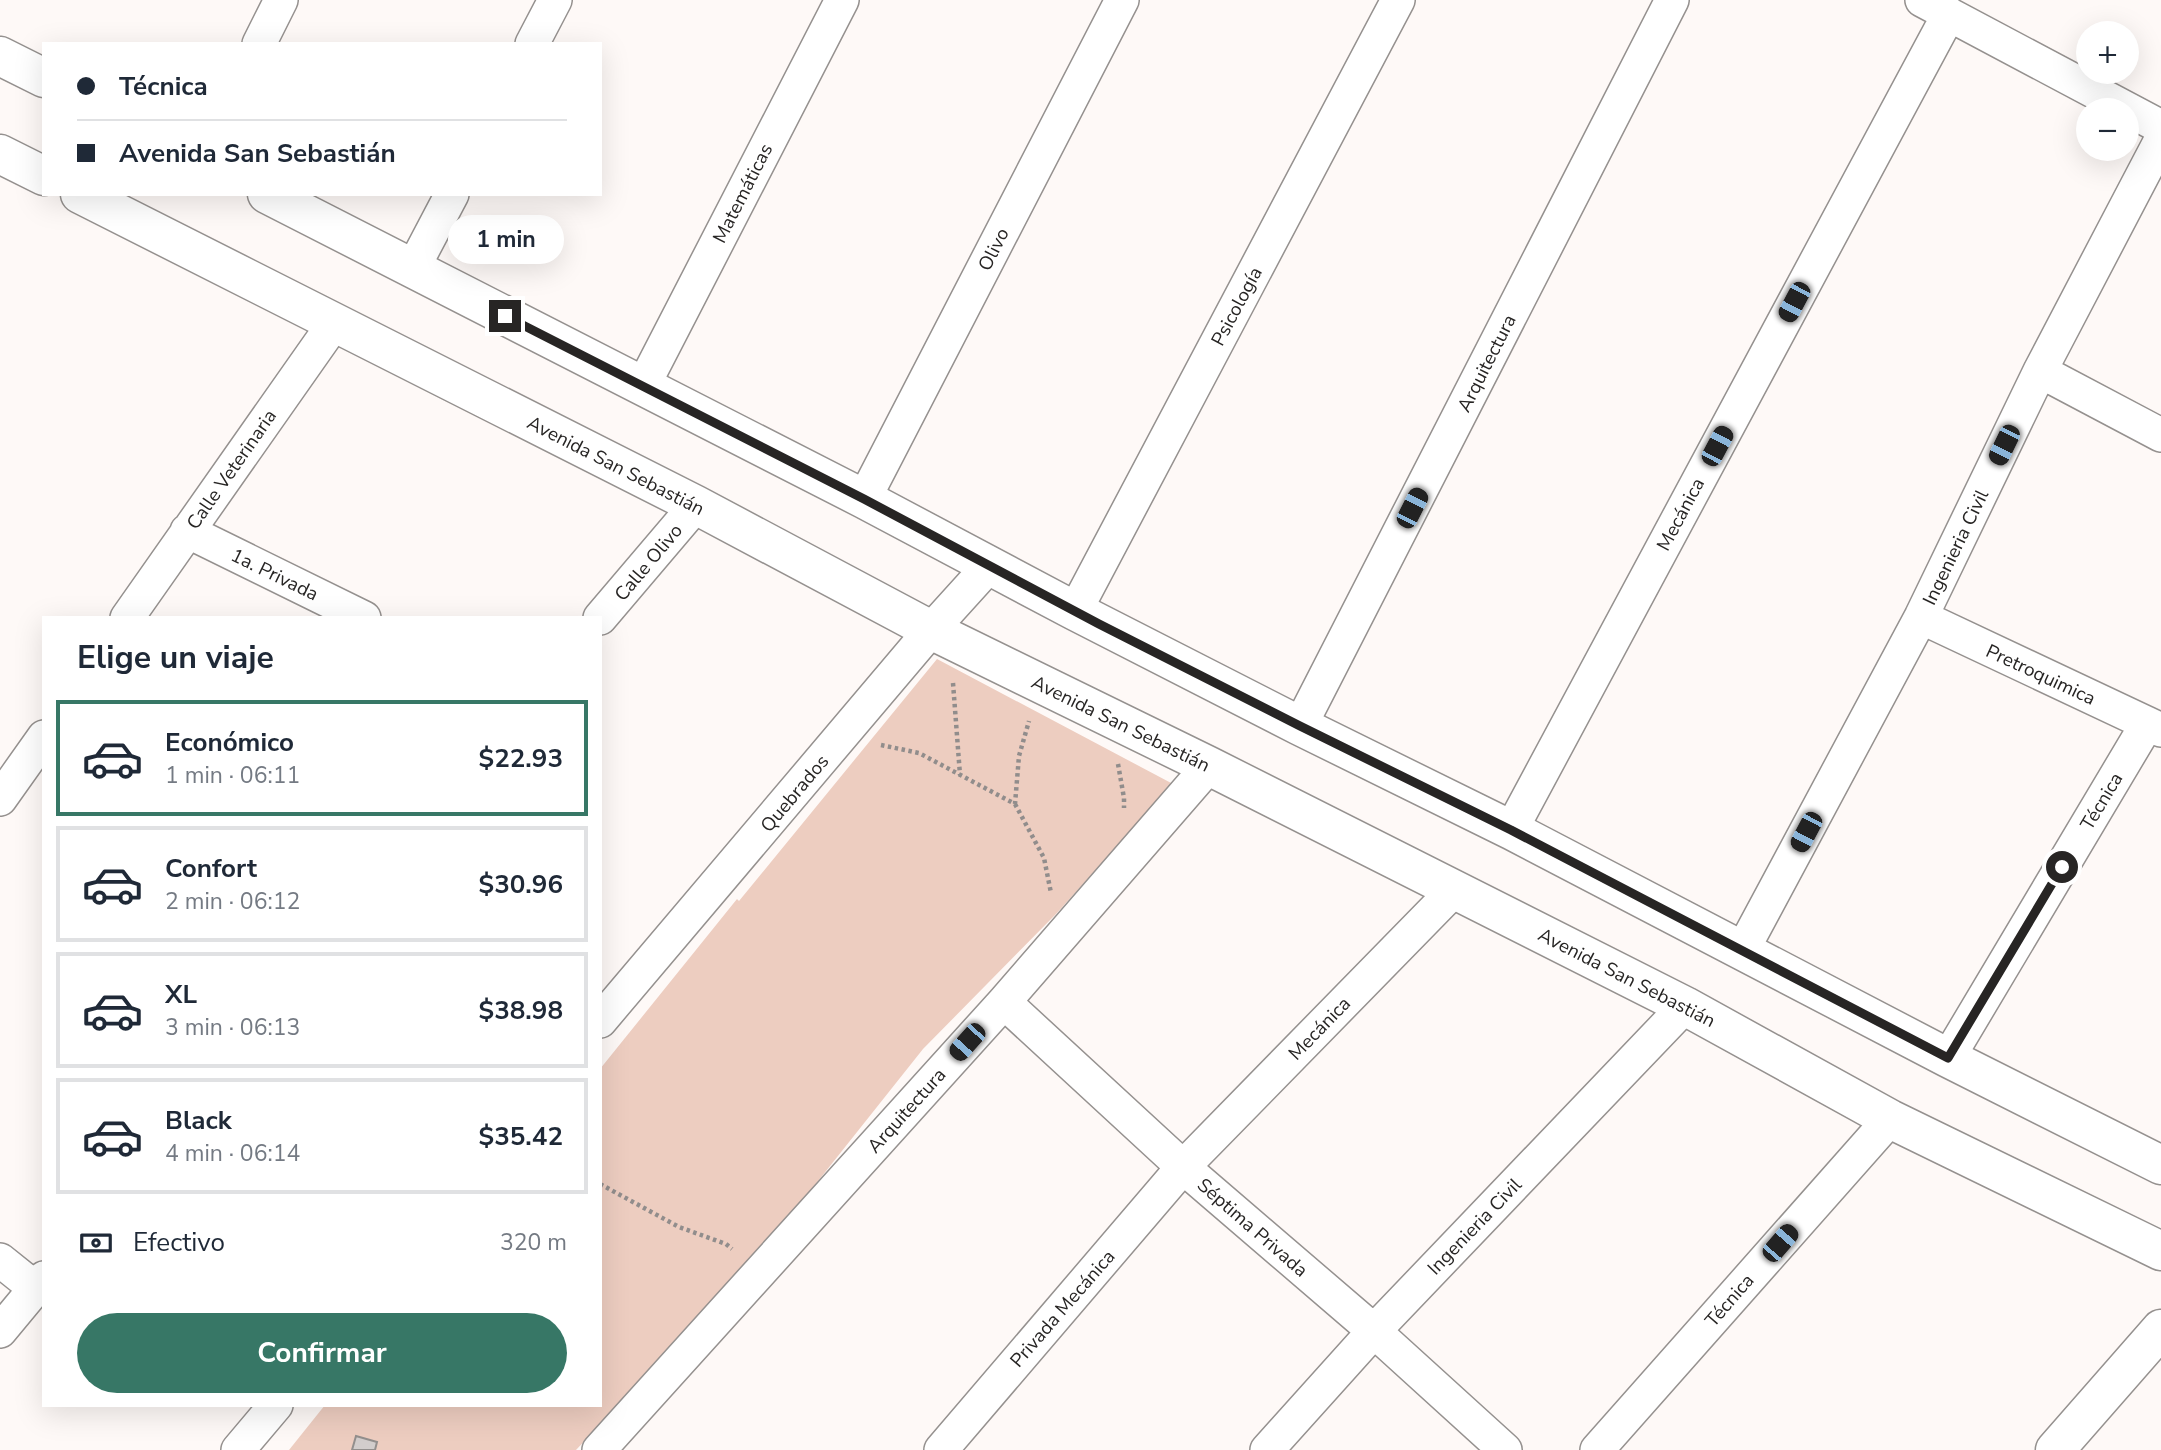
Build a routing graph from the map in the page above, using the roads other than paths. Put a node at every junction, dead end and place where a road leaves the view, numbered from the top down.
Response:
1 (281, 0) edge
2 (555, 0) edge
3 (842, 0) edge
4 (1122, 0) edge
5 (1398, 0) edge
6 (1672, 0) edge
7 (1935, 7) edge
8 (260, 42) edge
9 (532, 42) edge
10 (0, 56) edge
11 (42, 77) edge
12 (2161, 127) edge
13 (2161, 139) edge
14 (0, 154) edge
15 (42, 175) edge
16 (84, 196) edge
17 (271, 196) edge
18 (451, 196) edge
19 (412, 270) junction
20 (335, 321) junction
21 (2040, 371) junction
22 (643, 386) junction
23 (2161, 435) edge
24 (864, 499) junction
25 (696, 505) junction
26 (187, 531) junction
27 (989, 566) junction
28 (1075, 611) junction
29 (128, 616) edge
30 (360, 616) edge
31 (602, 616) edge
32 (1921, 617) junction
33 (931, 630) junction
34 (1300, 726) junction
35 (2154, 727) edge
36 (42, 740) edge
37 (1209, 766) junction
38 (0, 799) edge
39 (1511, 830) junction
40 (1455, 889) junction
41 (1742, 951) junction
42 (1004, 1002) junction
43 (1685, 1006) junction
44 (602, 1019) edge
45 (1948, 1058) junction
46 (1890, 1119) junction
47 (2161, 1165) edge
48 (1183, 1167) junction
49 (2161, 1251) edge
50 (0, 1260) edge
51 (39, 1283) edge
52 (2161, 1329) edge
53 (1374, 1331) junction
54 (0, 1332) edge
55 (273, 1407) edge
56 (238, 1450) edge
57 (599, 1450) edge
58 (941, 1450) edge
59 (1267, 1450) edge
60 (1505, 1450) edge
61 (1597, 1450) edge
62 (2055, 1450) edge

1 - 8 street
2 - 9 street
3 - 22 street, Matemáticas
4 - 24 street, Olivo
5 - 28 street, Psicología
6 - 34 street, Arquitectura
7 - 12 street
7 - 39 street, Mecánica
10 - 11 main road
13 - 21 street, Ingenieria Civil
14 - 15 main road
16 - 20 main road, Avenida San Sebastián
17 - 19 main road
18 - 19 street
19 - 22 main road
20 - 25 main road, Avenida San Sebastián
20 - 26 street, Calle Veterinaria
21 - 23 street
21 - 32 street, Ingenieria Civil
22 - 24 main road
24 - 27 main road
25 - 31 street, Calle Olivo
25 - 33 main road, Avenida San Sebastián
26 - 29 street, Calle Veterinaria
26 - 30 street, 1a. Privada
27 - 28 main road
27 - 33 street, Quebrados
28 - 34 main road
32 - 35 street, Pretroquimica
32 - 41 street, Ingenieria Civil
33 - 37 main road, Avenida San Sebastián
33 - 44 street, Quebrados
34 - 39 main road
35 - 45 street, Técnica
36 - 38 street
37 - 40 main road, Avenida San Sebastián
37 - 42 street, Arquitectura
39 - 41 main road
40 - 43 main road, Avenida San Sebastián
40 - 48 street, Mecánica
41 - 45 main road
42 - 48 street, Séptima Privada
42 - 57 street, Arquitectura
43 - 46 main road, Avenida San Sebastián
43 - 53 street, Ingenieria Civil
45 - 47 main road
46 - 49 main road, Avenida San Sebastián
46 - 61 street, Técnica
48 - 53 street, Séptima Privada
48 - 58 street, Privada Mecánica
50 - 51 street
51 - 54 street
52 - 62 main road
53 - 59 street, Ingenieria Civil
53 - 60 street, Séptima Privada
55 - 56 street

